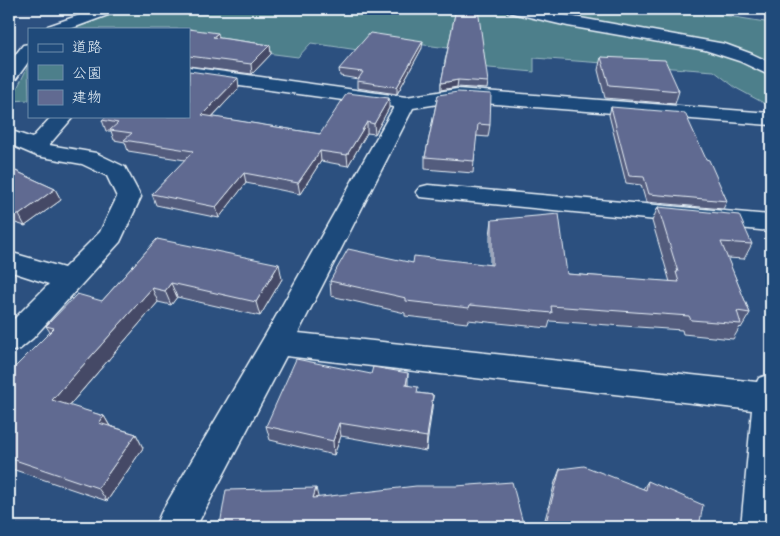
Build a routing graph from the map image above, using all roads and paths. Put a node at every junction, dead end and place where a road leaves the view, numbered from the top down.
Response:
1 (111, 9) edge
2 (513, 9) edge
3 (57, 28) edge
4 (28, 51) edge
5 (771, 71) edge
6 (190, 73) edge
7 (9, 75) edge
8 (406, 103) junction
9 (62, 118) edge
10 (771, 119) edge
11 (9, 136) edge
12 (35, 147) junction
13 (428, 192) dead end
14 (771, 223) edge
15 (9, 261) edge
16 (69, 280) junction
17 (9, 340) edge
18 (277, 343) junction
19 (771, 395) edge
20 (175, 527) edge
21 (761, 527) edge

1 - 3 street
2 - 5 street
4 - 7 street
6 - 8 street
8 - 10 street
8 - 18 street
9 - 12 street
11 - 12 street
12 - 16 street
13 - 14 street
15 - 16 street
16 - 17 street
18 - 19 street
18 - 20 street
19 - 21 street

